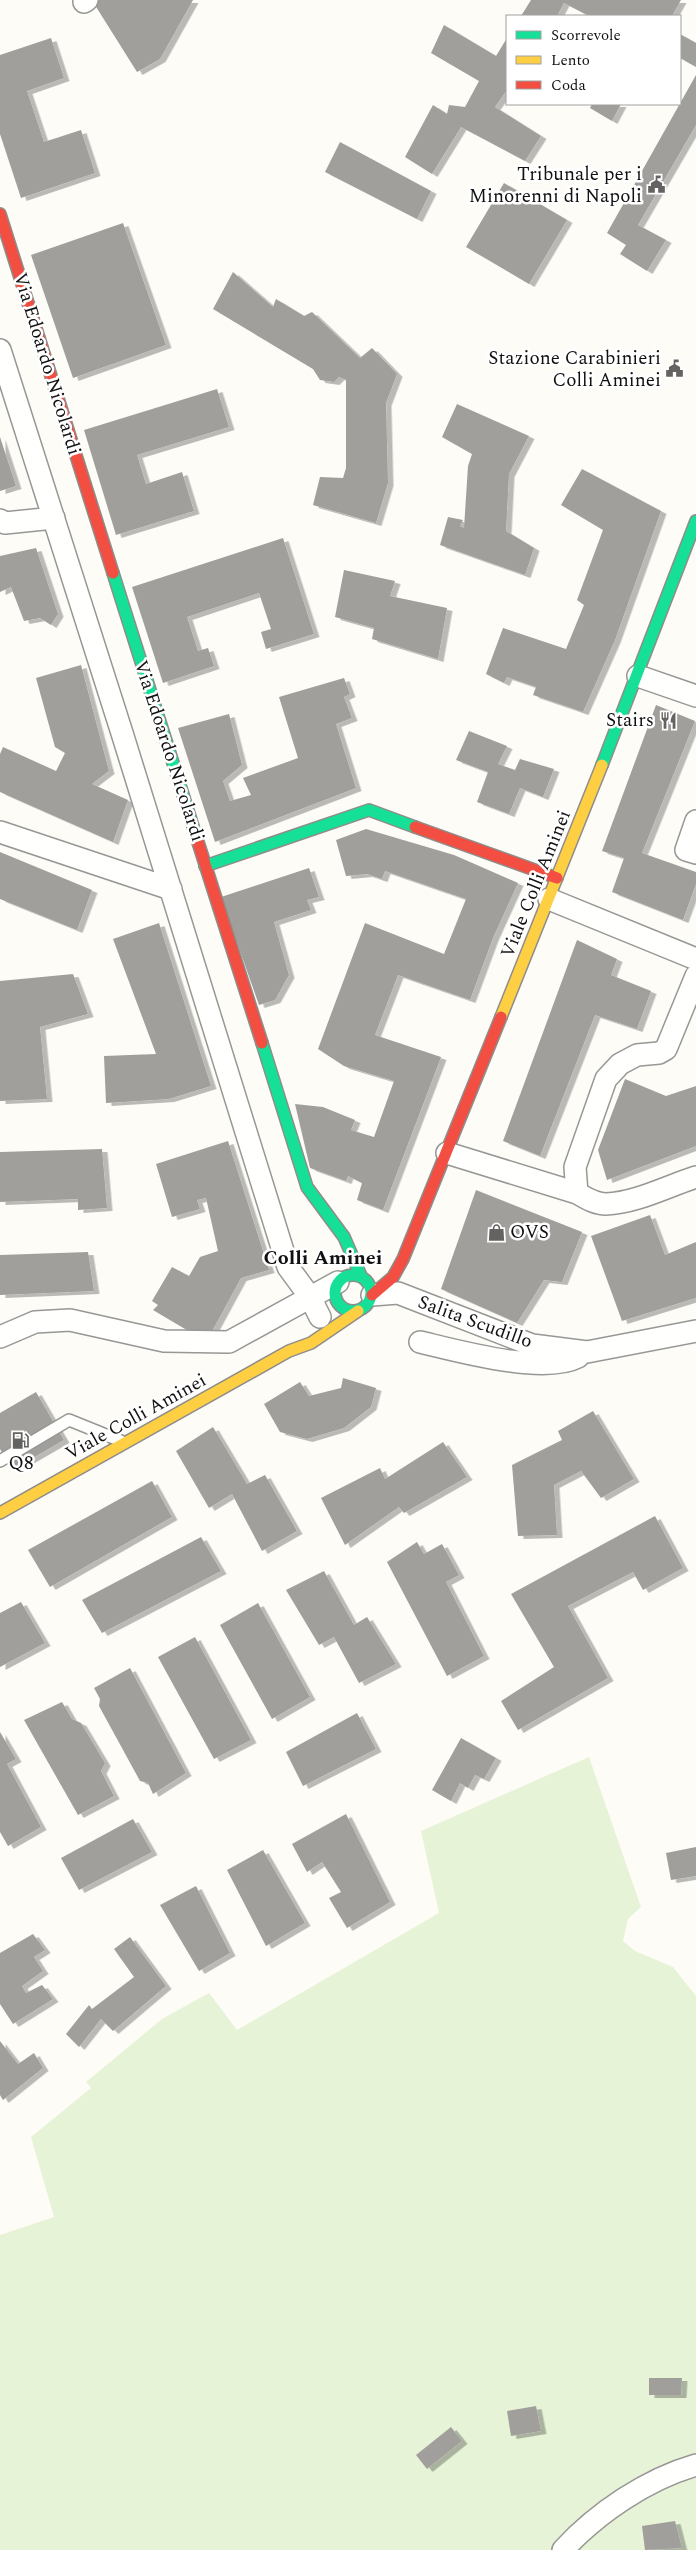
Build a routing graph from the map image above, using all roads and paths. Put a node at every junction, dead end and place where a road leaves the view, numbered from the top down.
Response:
1 (0, 214) edge
2 (0, 350) edge
3 (54, 518) junction
4 (0, 520) edge
5 (696, 520) edge
6 (638, 676) junction
7 (696, 696) edge
8 (696, 821) edge
9 (0, 832) edge
10 (696, 854) edge
11 (205, 866) junction
12 (558, 878) junction
13 (171, 889) junction
14 (549, 899) junction
15 (696, 959) edge
16 (696, 976) edge
17 (447, 1153) junction
18 (696, 1177) edge
19 (577, 1193) junction
20 (403, 1259) junction
21 (386, 1269) dead end
22 (373, 1273) dead end
23 (361, 1276) junction
24 (336, 1288) junction
25 (310, 1297) junction
26 (365, 1303) junction
27 (311, 1326) junction
28 (696, 1331) edge
29 (0, 1337) edge
30 (420, 1342) dead end
31 (288, 1352) junction
32 (587, 1352) junction
33 (125, 1443) junction
34 (0, 1461) edge
35 (0, 1513) edge
36 (696, 2466) edge
37 (563, 2550) edge

1 - 11 street, Via Edoardo Nicolardi
2 - 3 street, Via Edoardo Nicolardi
3 - 4 street
3 - 13 street, Via Edoardo Nicolardi
5 - 6 street, Viale Colli Aminei
6 - 7 street
6 - 12 street, Viale Colli Aminei
8 - 10 street
9 - 13 street
11 - 12 street
11 - 23 street, Via Edoardo Nicolardi
12 - 14 street, Viale Colli Aminei
13 - 25 street, Via Edoardo Nicolardi
14 - 15 street
14 - 17 street, Viale Colli Aminei
16 - 19 street
17 - 19 street
17 - 20 street, Viale Colli Aminei
18 - 19 street
20 - 21 street
20 - 26 street, Viale Colli Aminei
22 - 23 street
23 - 24 street
23 - 26 street
24 - 25 street
24 - 26 street
24 - 27 street, Viale Colli Aminei
25 - 27 street, Via Edoardo Nicolardi
25 - 29 street
26 - 31 street, Viale Colli Aminei
26 - 32 street, Salita Scudillo
27 - 31 street, Viale Colli Aminei
28 - 32 street, Salita Scudillo
30 - 32 street
31 - 33 street, Viale Colli Aminei
33 - 34 lane
33 - 35 street, Viale Colli Aminei
36 - 37 street

